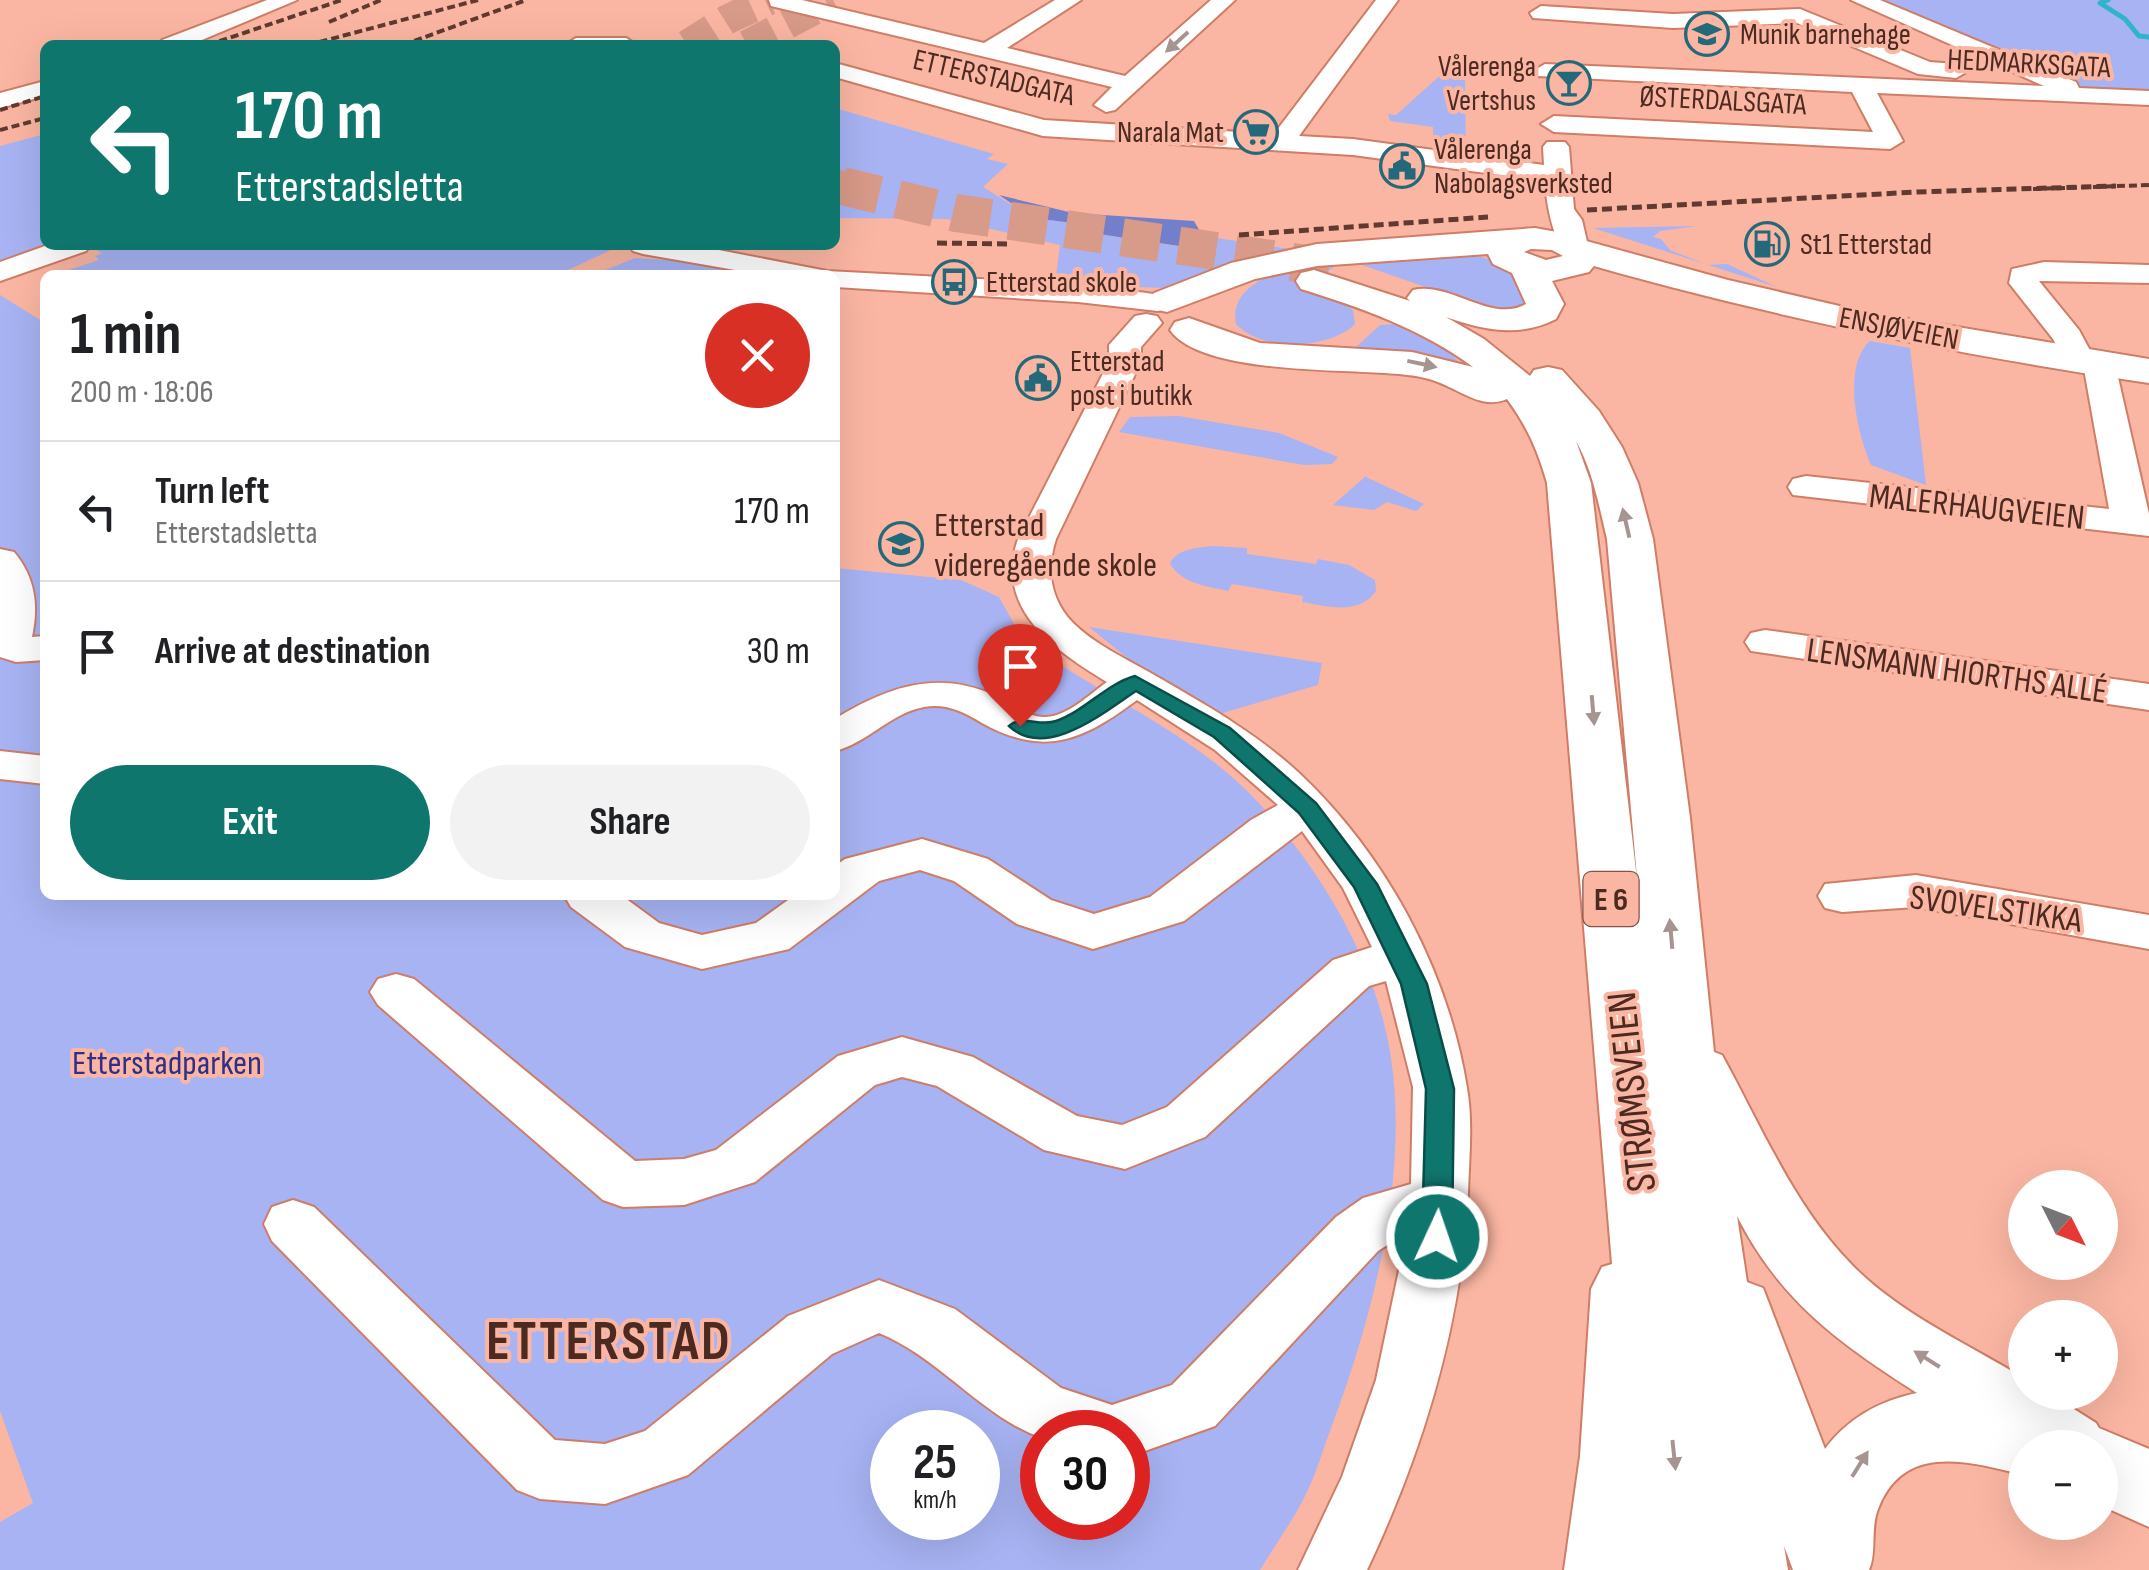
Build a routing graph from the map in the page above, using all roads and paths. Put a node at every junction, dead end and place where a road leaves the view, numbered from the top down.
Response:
1 (286, 0) edge
2 (780, 0) edge
3 (1224, 0) edge
4 (1388, 0) edge
5 (1862, 0) edge
6 (1064, 1) edge
7 (1543, 35) edge
8 (183, 40) edge
9 (988, 50) junction
10 (840, 71) edge
11 (2008, 73) dead end
12 (1130, 84) junction
13 (1862, 87) junction
14 (40, 89) edge
15 (2094, 98) junction
16 (2149, 98) edge
17 (0, 101) edge
18 (1554, 124) junction
19 (1082, 131) junction
20 (1282, 142) junction
21 (1558, 174) junction
22 (1560, 209) junction
23 (62, 250) edge
24 (672, 250) edge
25 (1519, 252) junction
26 (1574, 257) junction
27 (786, 270) edge
28 (0, 272) edge
29 (2149, 274) edge
30 (1324, 278) junction
31 (840, 279) edge
32 (1391, 287) junction
33 (1170, 322) junction
34 (2089, 363) junction
35 (2149, 371) edge
36 (1570, 432) junction
37 (1806, 487) dead end
38 (2143, 528) edge
39 (0, 560) edge
40 (1611, 616) junction
41 (1765, 642) dead end
42 (40, 648) edge
43 (1135, 682) junction
44 (2149, 697) edge
45 (840, 735) edge
46 (0, 765) edge
47 (40, 769) edge
48 (1308, 808) junction
49 (840, 886) edge
50 (1842, 896) dead end
51 (595, 900) edge
52 (821, 900) edge
53 (2149, 932) edge
54 (1403, 961) junction
55 (396, 992) dead end
56 (1679, 1031) junction
57 (1670, 1195) junction
58 (1440, 1200) junction
59 (293, 1224) dead end
60 (1043, 1410) edge
61 (1150, 1421) edge
62 (2040, 1430) edge
63 (2008, 1437) edge
64 (1620, 1456) junction
65 (2118, 1474) edge
66 (2149, 1490) edge
67 (1831, 1562) edge
68 (1332, 1570) edge
69 (1589, 1570) edge
70 (1606, 1570) edge
71 (1684, 1570) edge
72 (1746, 1570) edge

1 - 8 street
2 - 9 street
3 -> 12 street
4 - 20 street
5 - 15 street
6 - 9 street
7 - 11 street
7 - 13 street, HEDMARKSGATA
7 - 18 street
9 - 12 street
10 - 19 street, ETTERSTADGATA
12 - 19 street
13 - 15 street, HEDMARKSGATA
13 - 18 street, ØSTERDALSGATA
14 - 17 street
15 - 16 street, HEDMARKSGATA
18 - 21 street
19 - 20 street, ETTERSTADGATA
20 - 21 street, ETTERSTADGATA
21 - 22 street
22 - 25 street
22 - 26 street
23 - 28 street
24 - 27 street
25 - 26 main road
25 - 32 main road, E 6
25 - 33 main road
26 - 34 main road, ENSJØVEIEN
26 - 36 main road, E 6
29 - 34 street
30 - 32 main road, E 6
30 - 33 main road
30 - 36 main road, E 6
31 - 33 street
32 - 36 main road, E 6
33 -> 36 main road
33 - 43 street
34 - 35 main road, ENSJØVEIEN
34 - 38 street
36 - 40 main road, E 6
37 - 38 street, MALERHAUGVEIEN
39 - 42 street
56 -> 40 main road, STRØMSVEIEN / E 6
40 -> 57 main road, STRØMSVEIEN / E 6
41 - 44 street, LENSMANN HIORTHS ALLÉ
43 - 45 street
43 - 48 street
46 - 47 street
48 - 49 street
48 - 54 street
50 - 53 street, SVOVELSTIKKA
51 - 52 street
54 - 55 street
54 - 58 street
56 - 57 main road, STRØMSVEIEN / E 6
62 -> 56 main road
57 - 64 main road
57 - 67 main road
57 -> 71 main road, STRØMSVEIEN / E 6
57 - 72 main road, STRØMSVEIEN / E 6
58 - 61 street
58 - 68 street
59 - 60 street
67 -> 63 main road
64 - 69 main road
64 - 70 main road
65 - 66 main road

